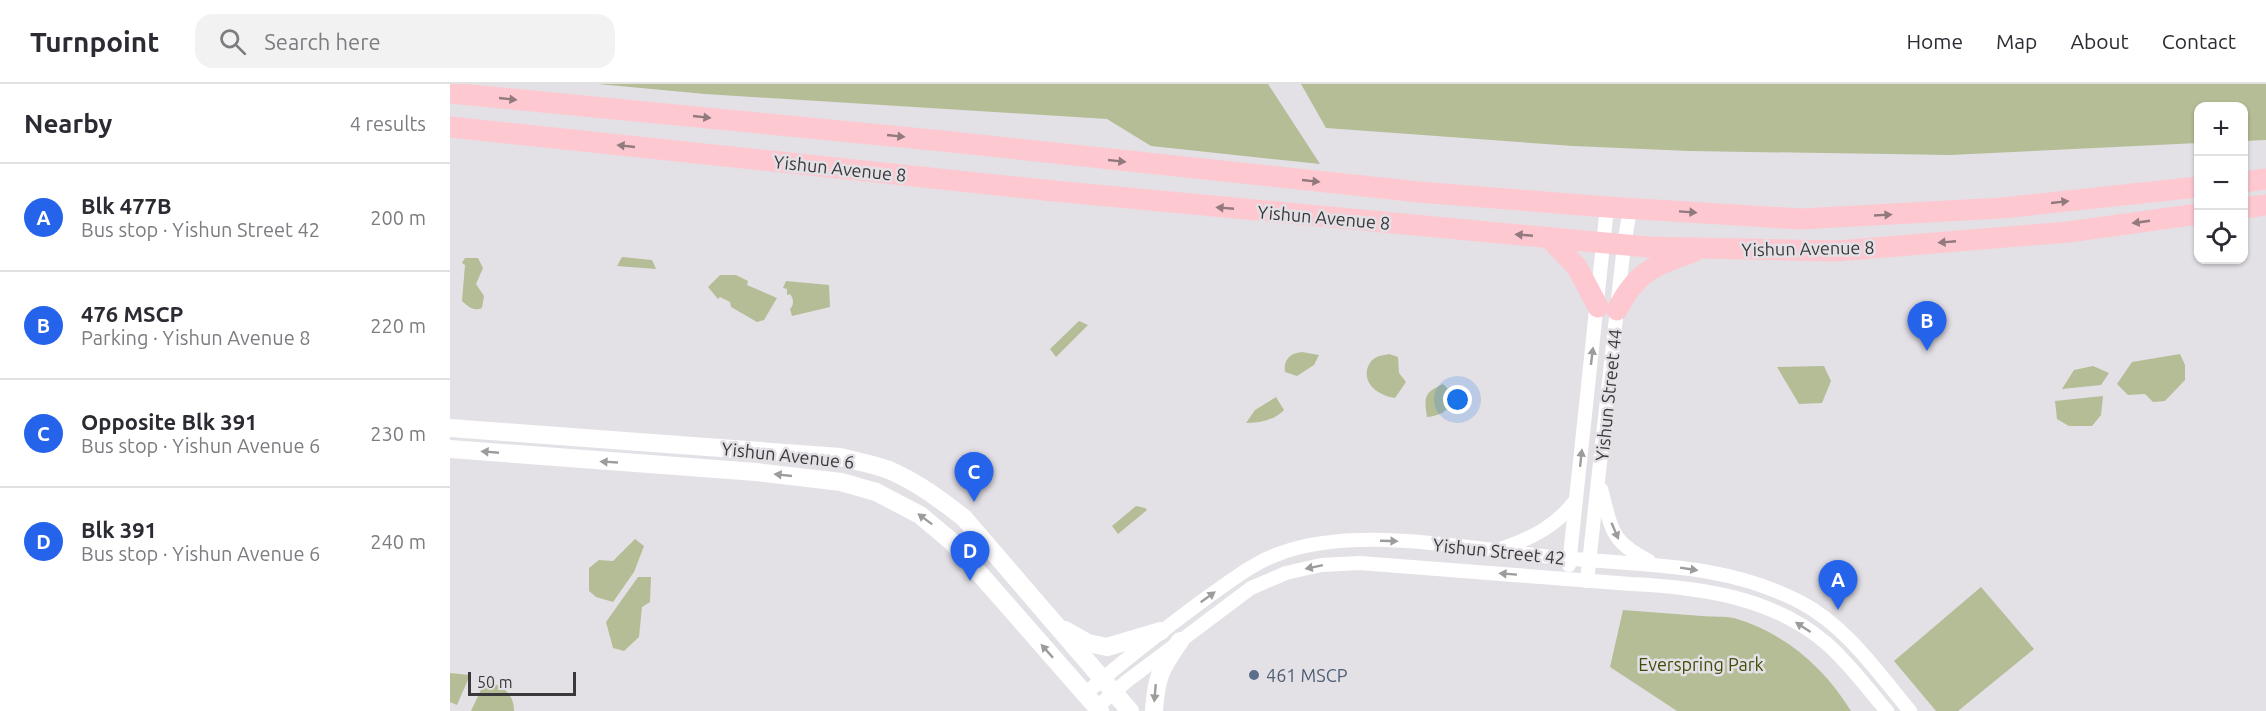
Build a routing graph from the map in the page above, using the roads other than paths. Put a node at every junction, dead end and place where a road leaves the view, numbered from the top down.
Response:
1 (450, 93) edge
2 (450, 128) edge
3 (2266, 179) edge
4 (2248, 181) edge
5 (2194, 188) edge
6 (2266, 205) edge
7 (1607, 207) junction
8 (2248, 207) edge
9 (1630, 209) junction
10 (2194, 215) edge
11 (1549, 238) junction
12 (1603, 242) junction
13 (1624, 245) junction
14 (1705, 248) junction
15 (1607, 309) junction
16 (450, 428) edge
17 (532, 434) junction
18 (450, 449) edge
19 (530, 456) junction
20 (1599, 481) junction
21 (1576, 500) junction
22 (1498, 550) junction
23 (1570, 558) junction
24 (1590, 559) junction
25 (1654, 563) junction
26 (1566, 579) junction
27 (1587, 581) junction
28 (1053, 623) junction
29 (1161, 631) junction
30 (1180, 640) junction
31 (1108, 686) junction
32 (1094, 704) edge
33 (1131, 711) edge
34 (1154, 711) edge
35 (1887, 711) edge
36 (1910, 711) edge

1 -> 7 main road, Yishun Avenue 8
11 -> 2 main road, Yishun Avenue 8
3 - 4 main road
9 -> 5 main road, Yishun Avenue 8
6 - 8 main road
7 - 9 main road, Yishun Avenue 8
7 - 12 street, Yishun Street 44
9 - 13 street, Yishun Street 44
10 -> 14 main road, Yishun Avenue 8
11 - 12 main road, Yishun Avenue 8
11 - 15 main road
12 - 13 main road, Yishun Avenue 8
12 - 15 street, Yishun Street 44
13 - 14 main road, Yishun Avenue 8
13 - 15 street, Yishun Street 44
14 - 15 main road
15 - 20 street, Yishun Street 44
21 -> 15 street, Yishun Street 44
16 - 17 main road, Yishun Avenue 6
17 - 19 main road
17 - 28 main road, Yishun Avenue 6
19 -> 18 main road, Yishun Avenue 6
32 -> 19 main road, Yishun Avenue 6
20 - 24 street, Yishun Street 44
20 -> 25 street
21 - 22 street
21 - 23 street, Yishun Street 44
22 - 23 street, Yishun Street 42
29 -> 22 street, Yishun Street 42
23 - 24 street, Yishun Street 42
23 - 26 street, Yishun Street 44
24 - 25 street, Yishun Street 42
24 - 27 street, Yishun Street 44
25 -> 36 street, Yishun Street 42
26 - 27 street, Yishun Street 42
26 -> 30 street, Yishun Street 42
35 -> 27 street, Yishun Street 42
28 - 29 main road
28 - 31 main road, Yishun Avenue 6
29 - 31 street, Yishun Street 42
30 - 31 street, Yishun Street 42
30 -> 34 main road
31 - 32 street, Yishun Street 42
31 - 33 main road, Yishun Avenue 6

